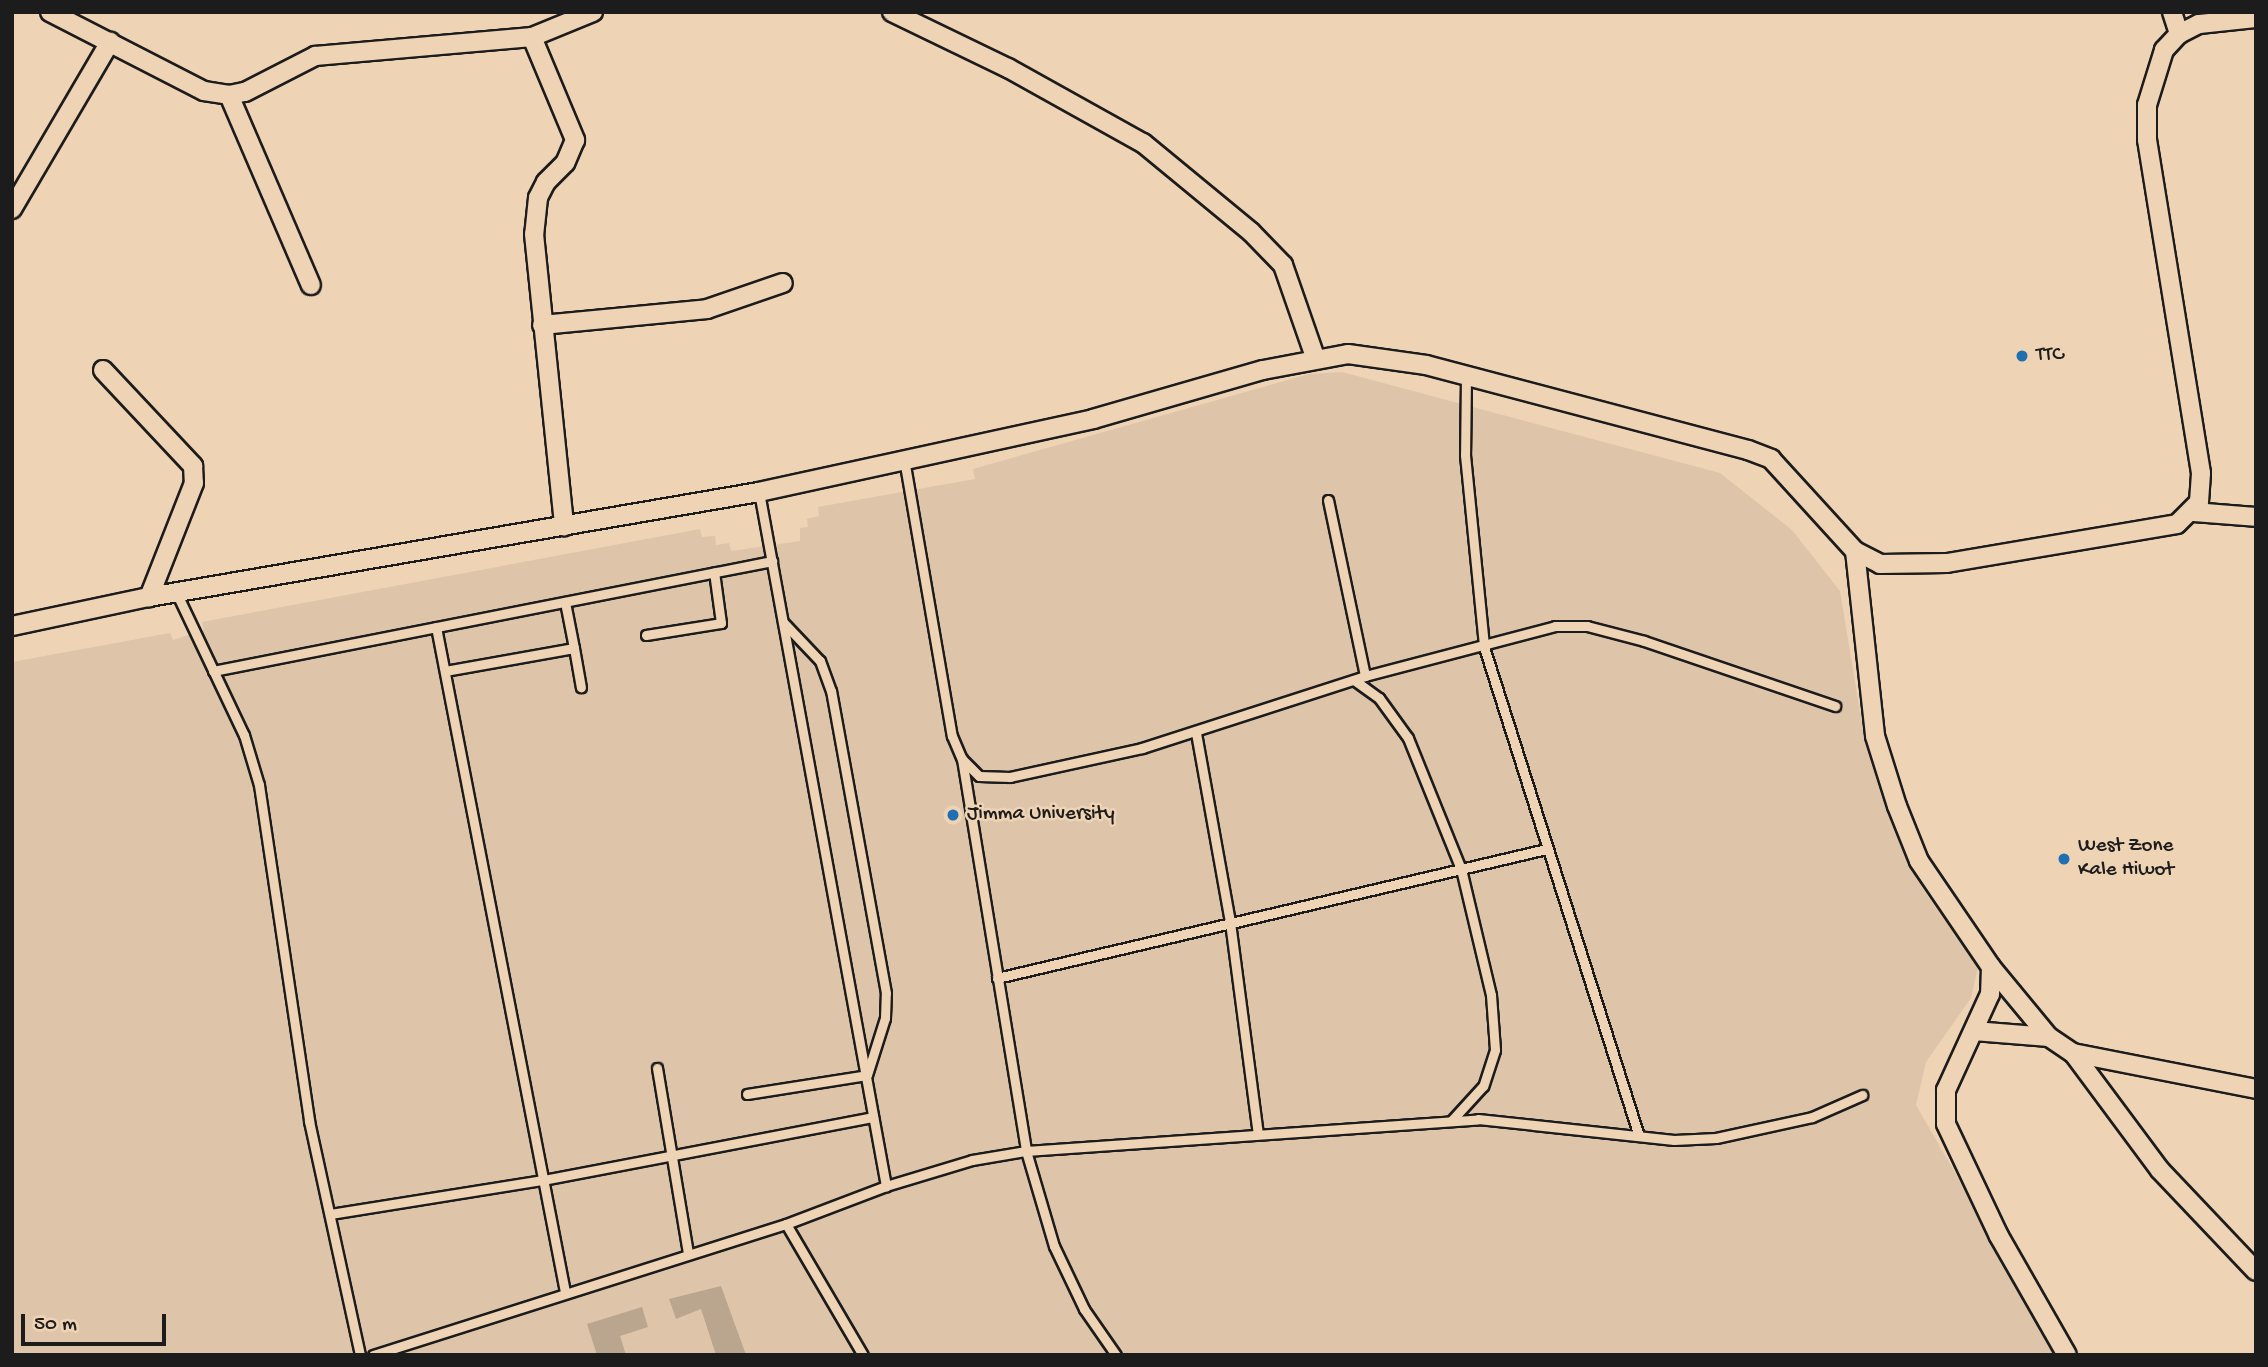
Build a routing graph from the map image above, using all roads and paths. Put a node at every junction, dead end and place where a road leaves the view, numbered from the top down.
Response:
1 (50, 12) edge
2 (593, 12) edge
3 (892, 12) edge
4 (2172, 12) edge
5 (2256, 18) edge
6 (2179, 34) junction
7 (532, 37) junction
8 (110, 42) junction
9 (229, 95) junction
10 (12, 209) edge
11 (783, 283) dead end
12 (311, 285) dead end
13 (542, 325) junction
14 (1315, 357) junction
15 (103, 370) dead end
16 (1466, 377) junction
17 (904, 457) junction
18 (759, 492) junction
19 (1328, 500) dead end
20 (2193, 512) junction
21 (2256, 517) edge
22 (564, 526) junction
23 (1854, 551) junction
24 (772, 561) junction
25 (714, 572) junction
26 (176, 593) junction
27 (149, 597) junction
28 (565, 601) junction
29 (783, 622) junction
30 (12, 626) edge
31 (436, 627) junction
32 (646, 635) dead end
33 (1484, 647) junction
34 (573, 648) junction
35 (213, 671) junction
36 (445, 671) junction
37 (1364, 676) junction
38 (1354, 680) junction
39 (581, 688) dead end
40 (1835, 706) dead end
41 (1196, 733) junction
42 (962, 759) junction
43 (1546, 849) junction
44 (1461, 869) junction
45 (1230, 922) junction
46 (1991, 967) junction
47 (997, 978) junction
48 (1974, 1031) junction
49 (2049, 1037) junction
50 (2073, 1053) junction
51 (657, 1068) dead end
52 (867, 1075) junction
53 (2256, 1089) edge
54 (747, 1094) dead end
55 (1862, 1095) dead end
56 (873, 1117) junction
57 (1451, 1121) junction
58 (1638, 1133) junction
59 (1258, 1134) junction
60 (1026, 1151) junction
61 (671, 1156) junction
62 (543, 1180) junction
63 (886, 1186) junction
64 (330, 1214) junction
65 (786, 1224) junction
66 (688, 1254) junction
67 (2256, 1271) edge
68 (565, 1292) junction
69 (360, 1355) edge
70 (373, 1355) edge
71 (863, 1355) edge
72 (1116, 1355) edge
73 (2067, 1355) edge

1 - 8 street
2 - 7 street
3 - 14 street
4 - 6 street
5 - 6 street
6 - 20 street
7 - 9 street
7 - 13 street
8 - 9 street
8 - 10 street
9 - 12 street
11 - 13 street
13 - 22 street
14 - 16 street
14 - 17 street
15 - 27 street
16 - 23 street
16 - 33 lane
17 - 18 street
17 - 42 lane
18 - 22 street
18 - 24 lane
19 - 37 lane
20 - 21 street
20 - 23 street
22 - 26 street
23 - 46 street
24 - 25 lane
24 - 29 lane
25 - 28 lane
25 - 32 lane
26 - 27 street
26 - 35 lane
27 - 30 street
28 - 31 lane
28 - 34 lane
29 - 52 lane
29 - 52 lane
31 - 35 lane
31 - 36 lane
33 - 37 lane
33 - 40 lane
33 - 43 lane
34 - 36 lane
34 - 39 lane
35 - 64 lane
36 - 62 lane
37 - 38 lane
38 - 41 lane
38 - 44 lane
41 - 42 lane
41 - 45 lane
42 - 47 lane
43 - 44 lane
43 - 58 lane
44 - 45 lane
44 - 57 lane
45 - 47 lane
45 - 59 lane
46 - 48 street
46 - 49 street
47 - 60 lane
48 - 49 street
48 - 73 street
49 - 50 street
50 - 53 street
50 - 67 street
51 - 61 lane
52 - 54 lane
52 - 56 lane
55 - 58 lane
56 - 61 lane
56 - 63 lane
57 - 58 lane
57 - 59 lane
59 - 60 lane
60 - 63 lane
60 - 72 lane
61 - 62 lane
61 - 66 lane
62 - 64 lane
62 - 68 lane
63 - 65 lane
64 - 69 lane
65 - 66 lane
65 - 71 lane
66 - 68 lane
68 - 70 lane

